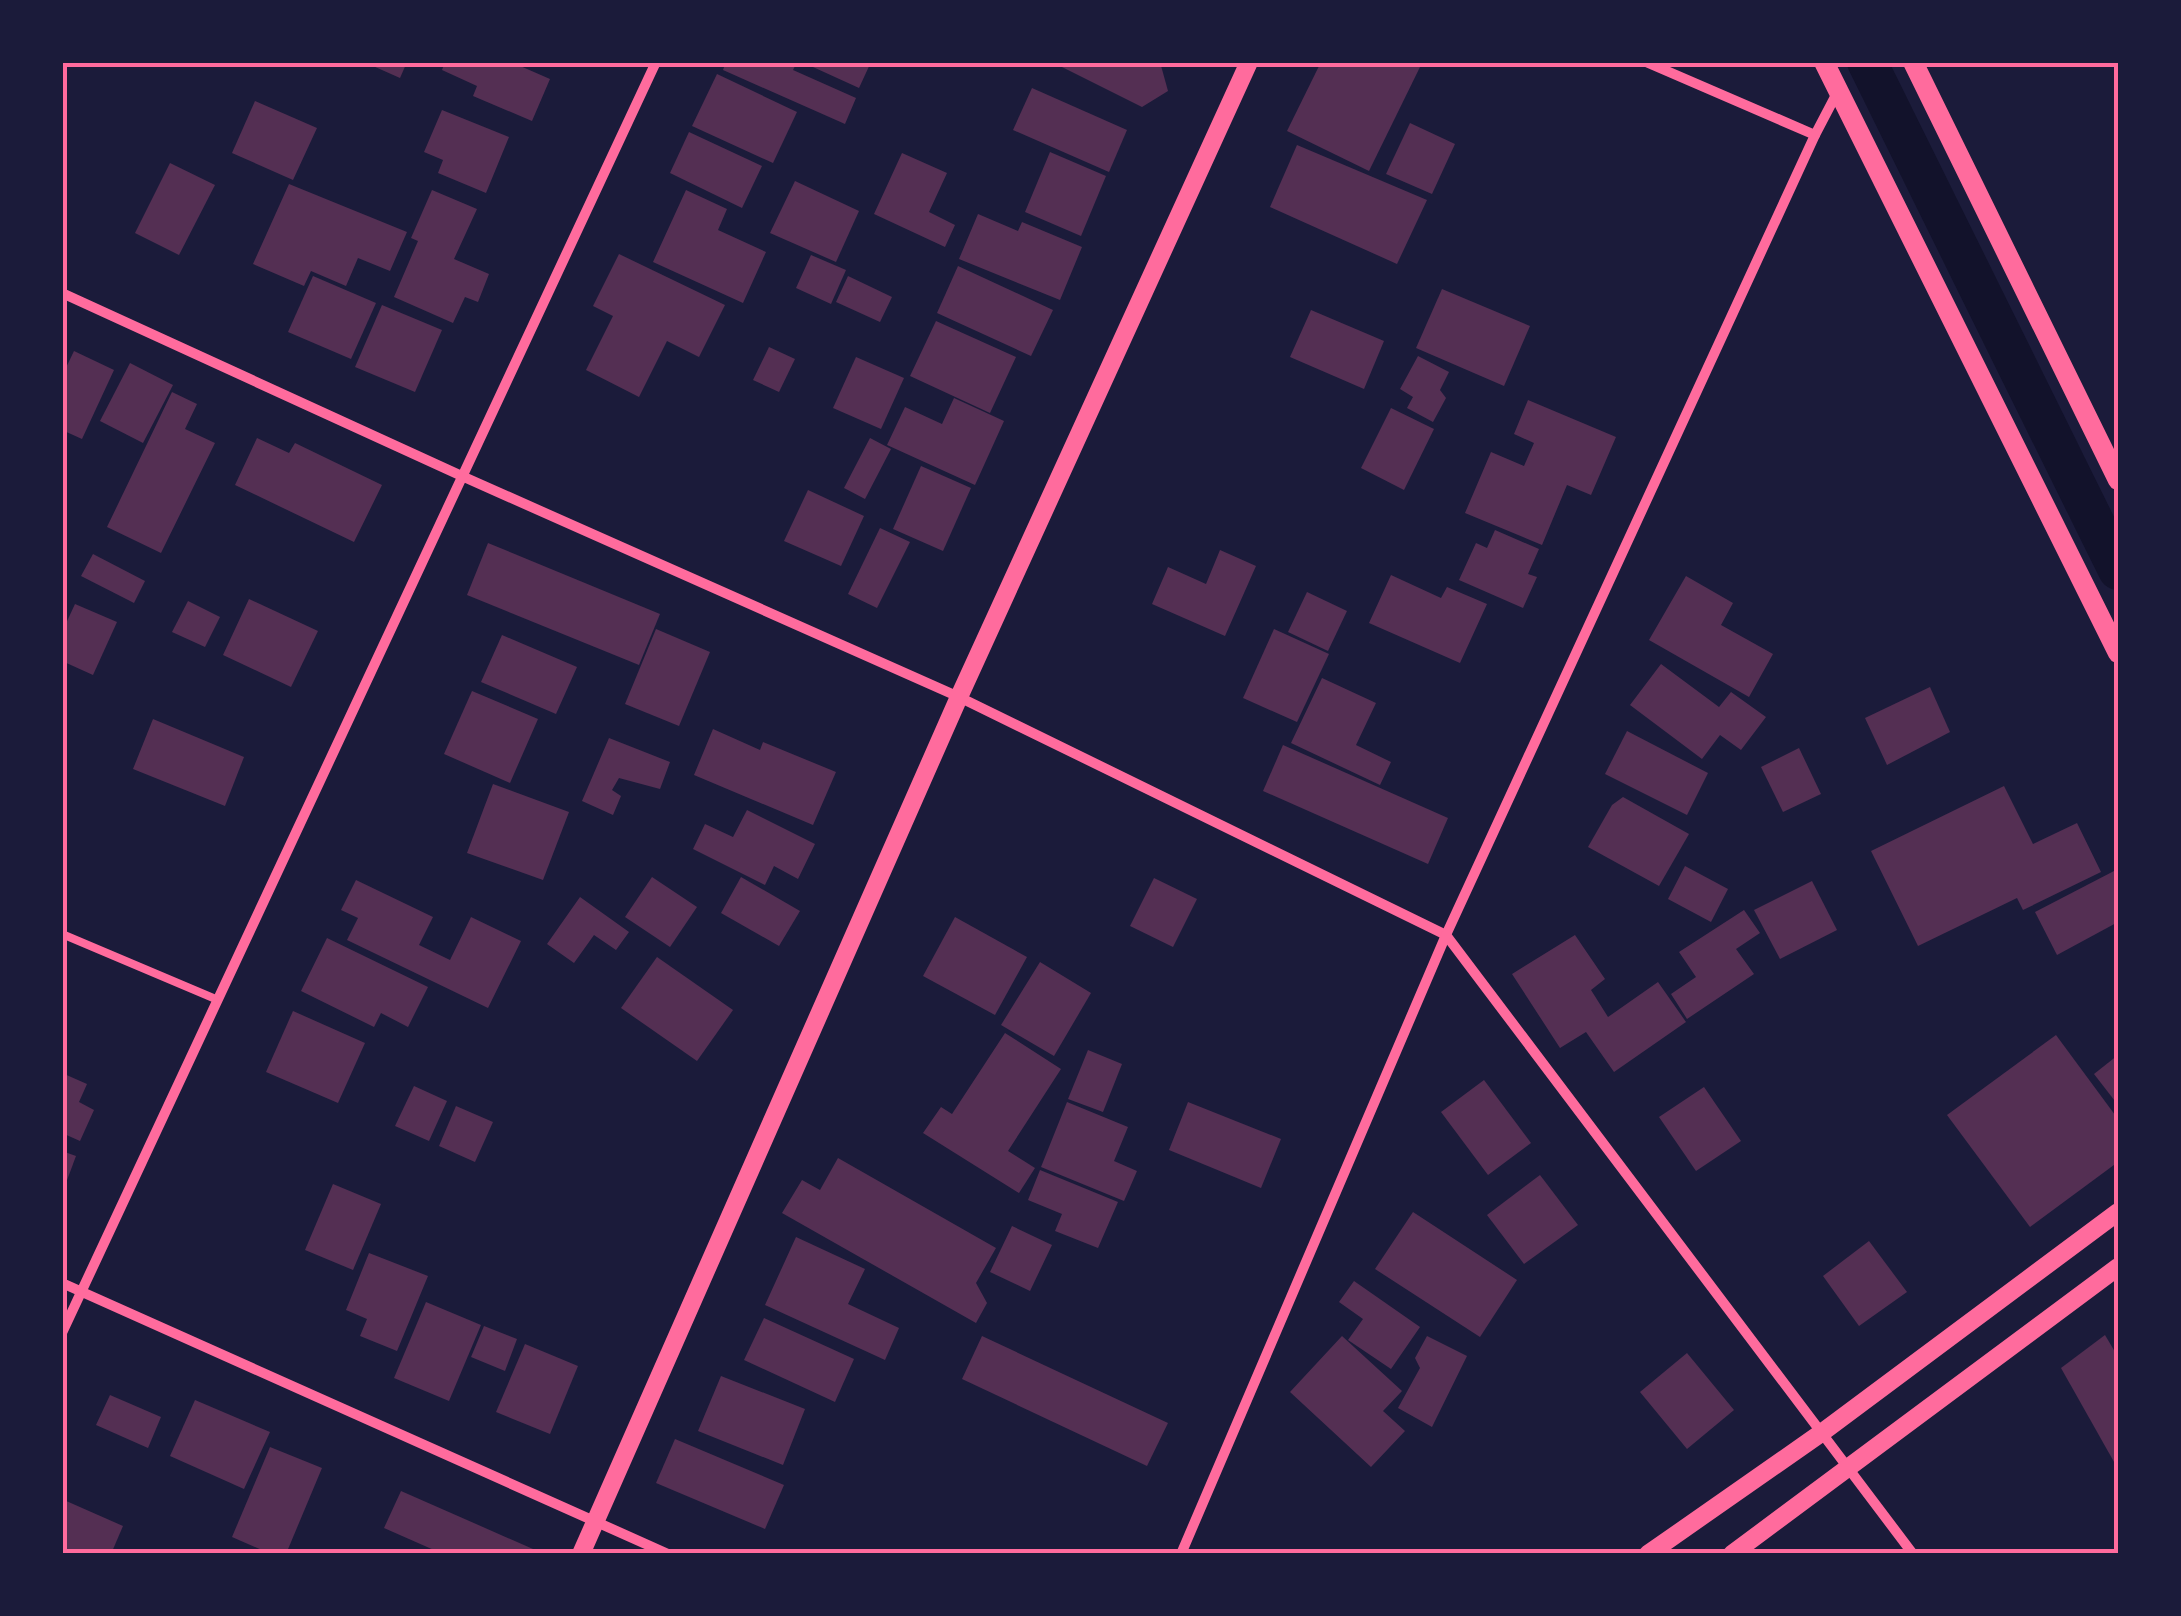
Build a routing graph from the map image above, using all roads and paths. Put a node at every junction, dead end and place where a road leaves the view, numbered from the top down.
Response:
1 (656, 62) edge
2 (1249, 62) edge
3 (1646, 62) edge
4 (1824, 62) edge
5 (1913, 62) edge
6 (1838, 91) junction
7 (1815, 135) junction
8 (62, 292) edge
9 (464, 477) junction
10 (2118, 480) edge
11 (2118, 653) edge
12 (959, 697) junction
13 (62, 934) edge
14 (1446, 935) junction
15 (218, 1000) junction
16 (2118, 1212) edge
17 (2118, 1267) edge
18 (62, 1283) edge
19 (81, 1291) junction
20 (62, 1333) edge
21 (1824, 1431) junction
22 (1849, 1467) junction
23 (595, 1522) junction
24 (581, 1554) edge
25 (668, 1554) edge
26 (1181, 1554) edge
27 (1648, 1554) edge
28 (1732, 1554) edge
29 (1913, 1554) edge

1 - 9 street
2 - 12 street
3 - 7 street
4 - 6 main road
5 - 10 main road
6 - 7 street
6 - 11 main road
7 - 14 street
8 - 9 street
9 - 12 street
9 - 15 street
12 - 14 street
12 - 23 street
13 - 15 lane
14 - 21 street
14 - 26 street
15 - 19 street
16 - 21 street
17 - 22 street
18 - 19 street
19 - 20 street
19 - 23 street
21 - 22 street
21 - 27 street
22 - 28 street
22 - 29 street
23 - 24 street
23 - 25 street

